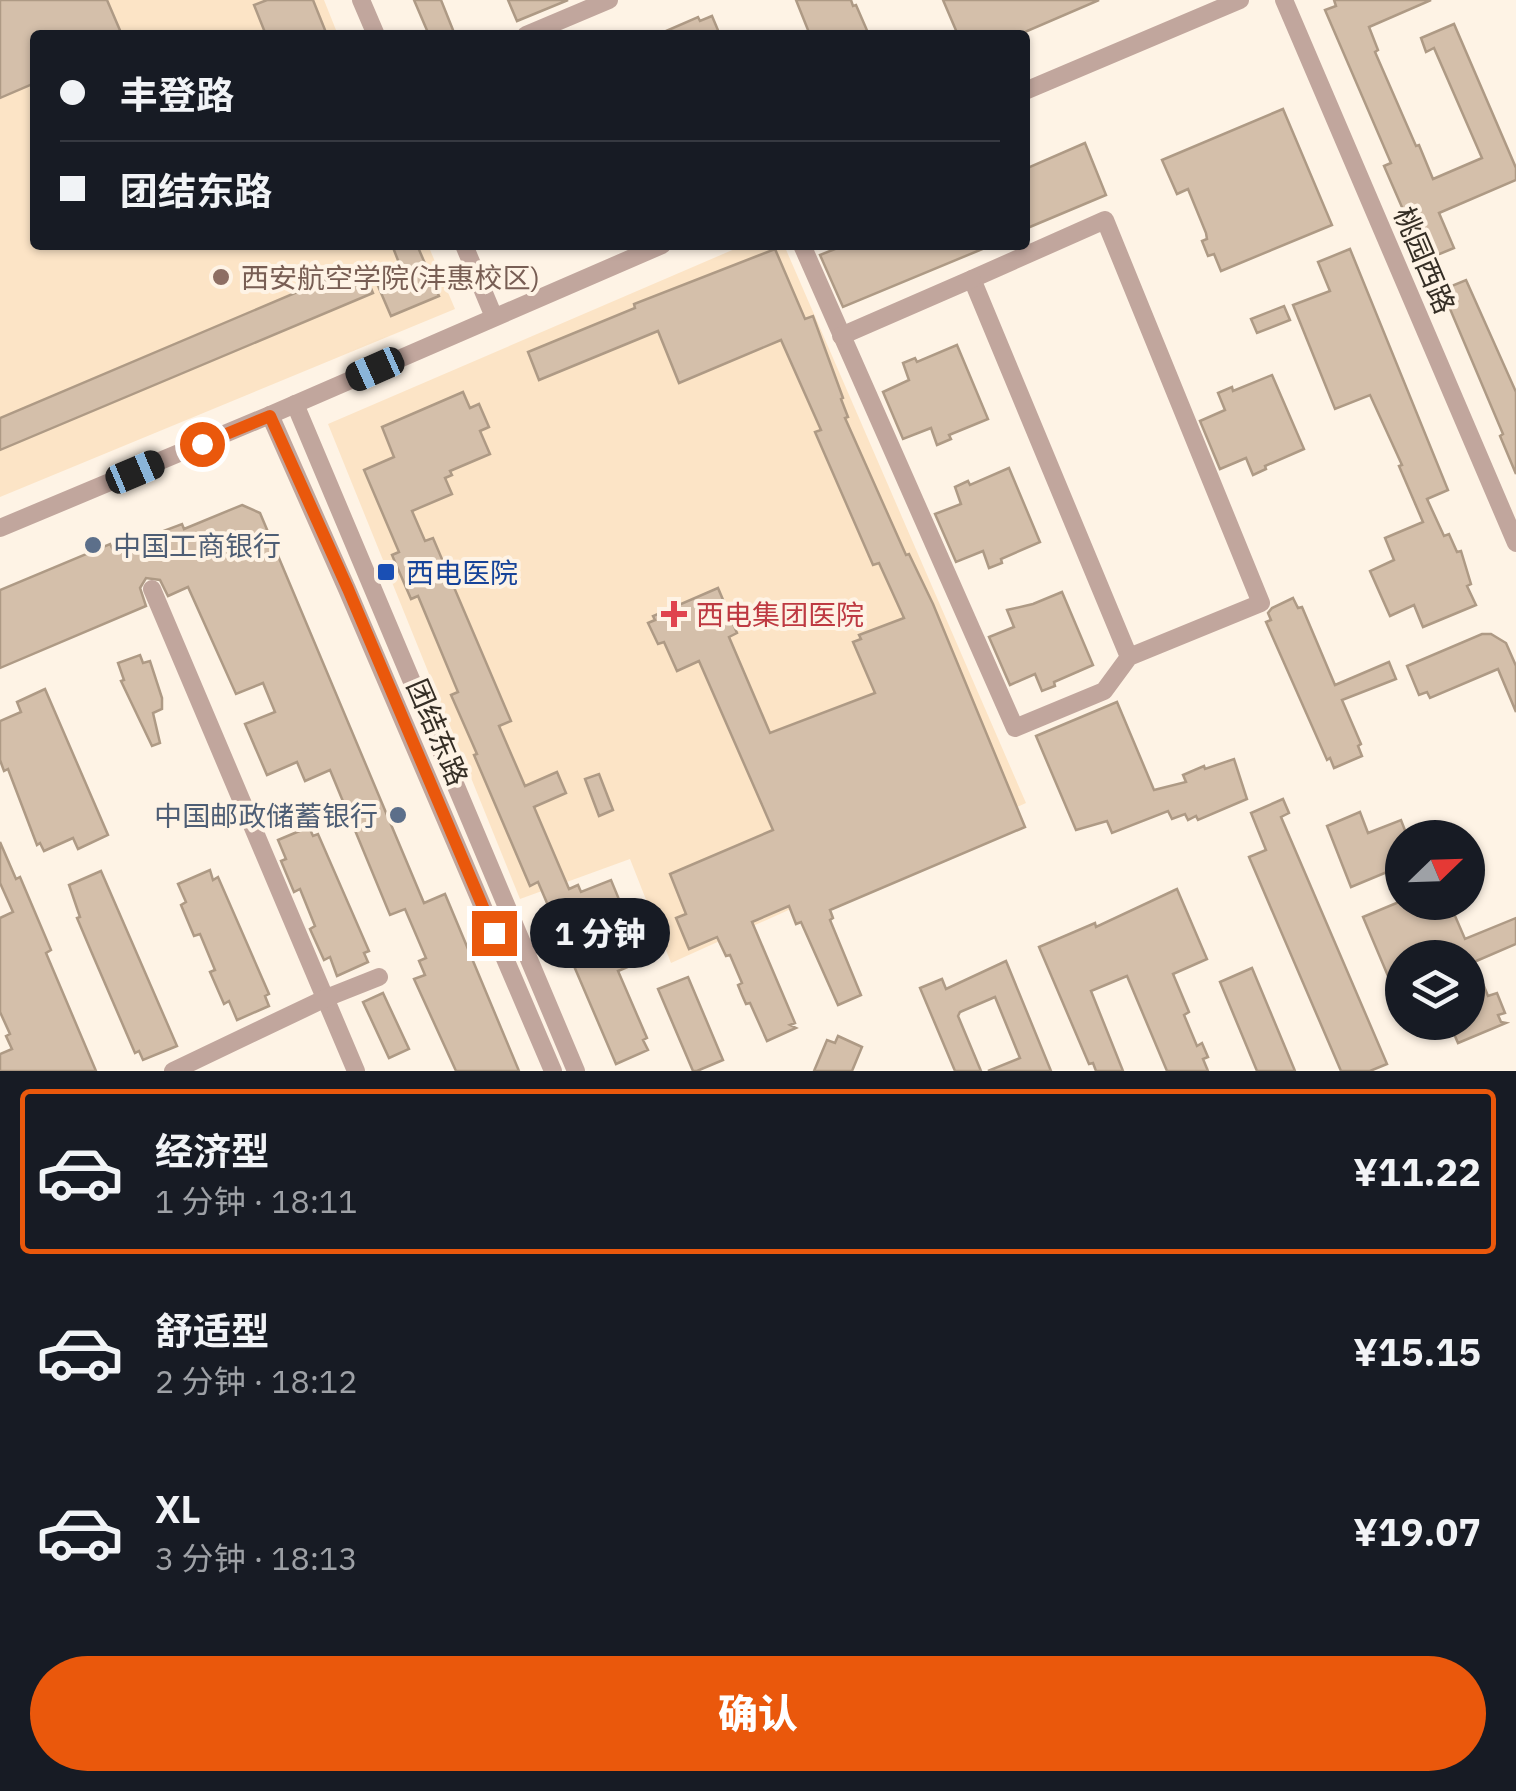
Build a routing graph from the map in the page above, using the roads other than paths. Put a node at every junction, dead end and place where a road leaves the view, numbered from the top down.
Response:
1 (361, 0) edge
2 (609, 0) edge
3 (1240, 0) edge
4 (1284, 0) edge
5 (374, 30) edge
6 (538, 30) edge
7 (1030, 89) edge
8 (466, 250) edge
9 (650, 250) edge
10 (804, 250) edge
11 (972, 279) junction
12 (494, 317) junction
13 (841, 336) junction
14 (295, 404) junction
15 (270, 416) junction
16 (0, 528) edge
17 (1516, 542) edge
18 (152, 589) dead end
19 (1129, 657) junction
20 (379, 977) dead end
21 (326, 998) junction
22 (173, 1071) edge
23 (356, 1071) edge
24 (553, 1071) edge
25 (576, 1071) edge

1 - 5 street
2 - 6 street
3 - 7 street
4 - 17 street, 桃园西路
8 - 12 street
9 - 12 street
10 - 13 street
11 - 13 street
11 - 19 street
11 - 19 street
12 - 14 street
13 - 19 street
14 - 15 street
14 - 25 street
15 - 16 street
15 - 24 street, 团结东路
18 - 21 street
20 - 21 street
21 - 22 street
21 - 23 street

